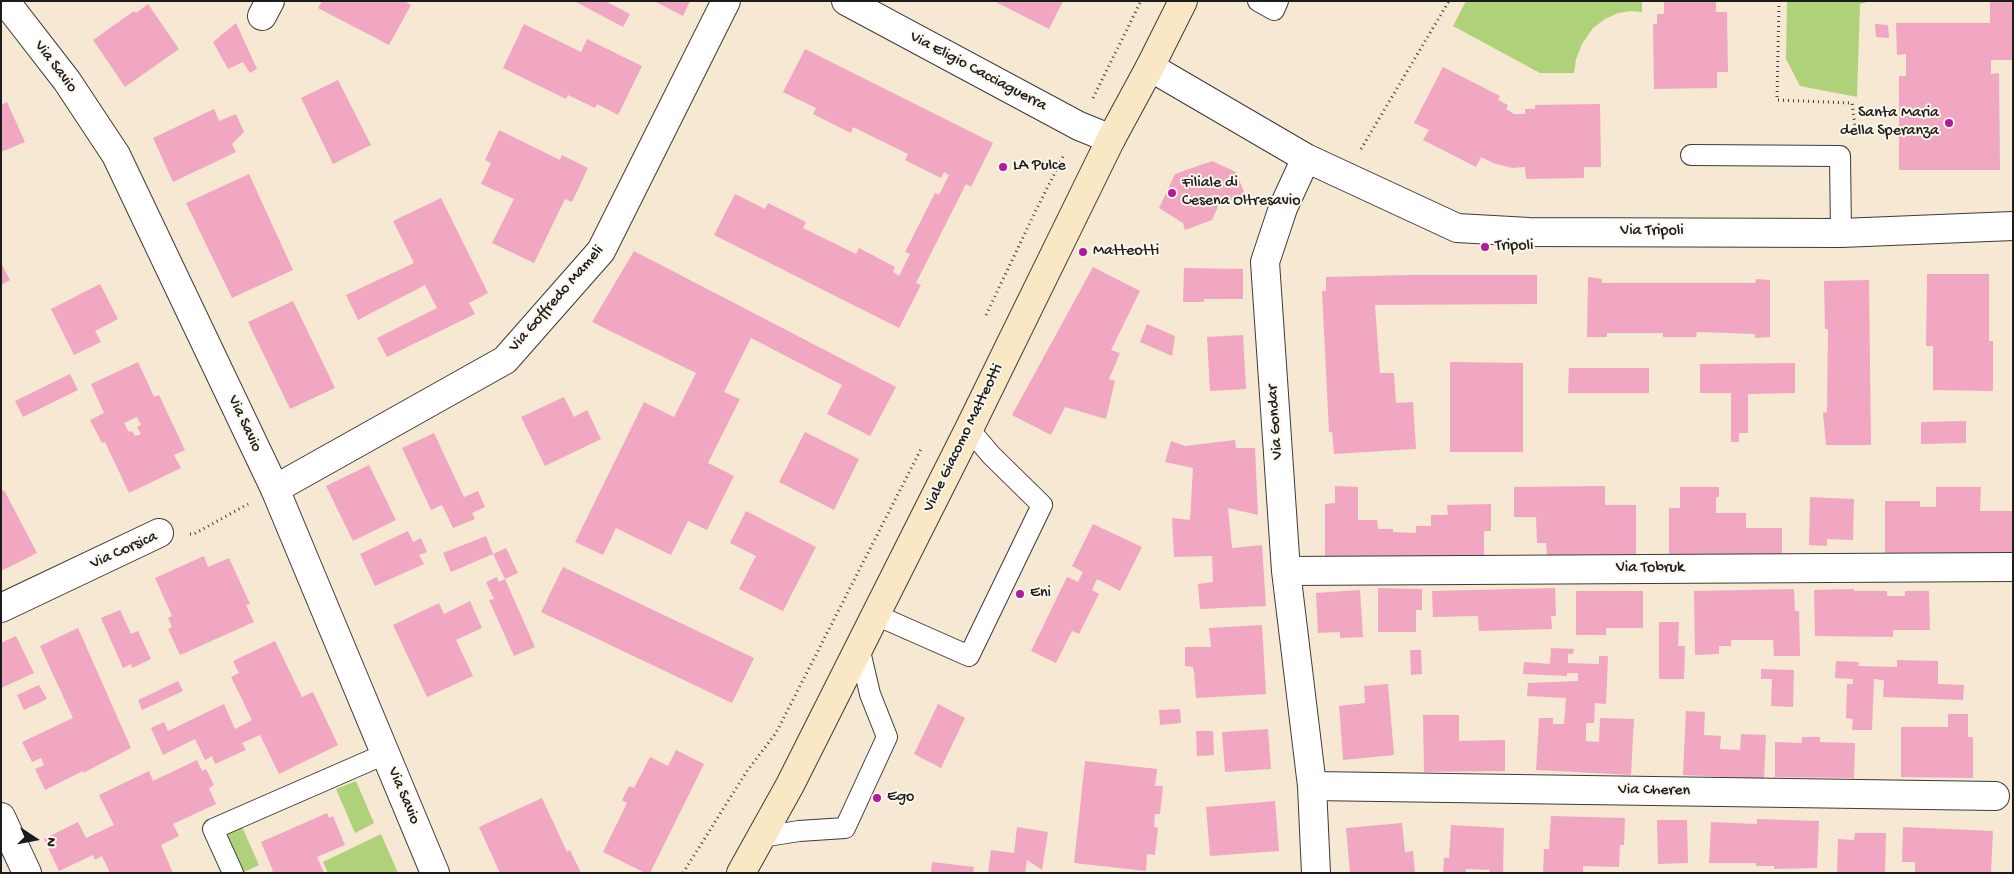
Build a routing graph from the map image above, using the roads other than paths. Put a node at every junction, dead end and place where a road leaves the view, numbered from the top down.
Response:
1 (5, 1) edge
2 (726, 1) edge
3 (846, 1) edge
4 (1182, 1) edge
5 (1258, 1) edge
6 (1278, 1) edge
7 (1150, 67) junction
8 (1111, 139) junction
9 (1691, 155) dead end
10 (1306, 158) junction
11 (2013, 226) edge
12 (1841, 233) junction
13 (969, 429) junction
14 (275, 489) junction
15 (159, 533) road end
16 (2013, 567) edge
17 (1286, 571) junction
18 (1, 608) edge
19 (876, 615) junction
20 (859, 647) junction
21 (386, 754) junction
22 (1312, 786) junction
23 (1995, 796) dead end
24 (1, 817) edge
25 (761, 837) junction
26 (27, 873) edge
27 (233, 873) edge
28 (435, 873) edge
29 (741, 873) edge
30 (1316, 873) edge

1 - 14 street, Via Savio
2 - 14 street, Via Goffredo Mameli
3 - 8 street, Via Eligio Cacciaguerra
4 - 7 main road, Viale Giacomo Matteotti
5 - 6 lane
7 - 8 main road, Viale Giacomo Matteotti
7 - 10 street
8 - 13 main road, Viale Giacomo Matteotti
9 - 12 lane
10 - 12 street, Via Tripoli
10 - 17 street, Via Gondar
11 - 12 street, Via Tripoli
13 - 19 main road, Viale Giacomo Matteotti
13 - 19 lane
14 - 21 street, Via Savio
15 - 18 street, Via Corsica
16 - 17 street, Via Tobruk
17 - 22 street, Via Gondar
19 - 20 main road, Viale Giacomo Matteotti
20 - 25 main road, Viale Giacomo Matteotti
20 - 25 lane
21 - 27 lane
21 - 28 street, Via Savio
22 - 23 street, Via Cheren
22 - 30 street, Via Gondar
24 - 26 street
25 - 29 main road, Viale Giacomo Matteotti

